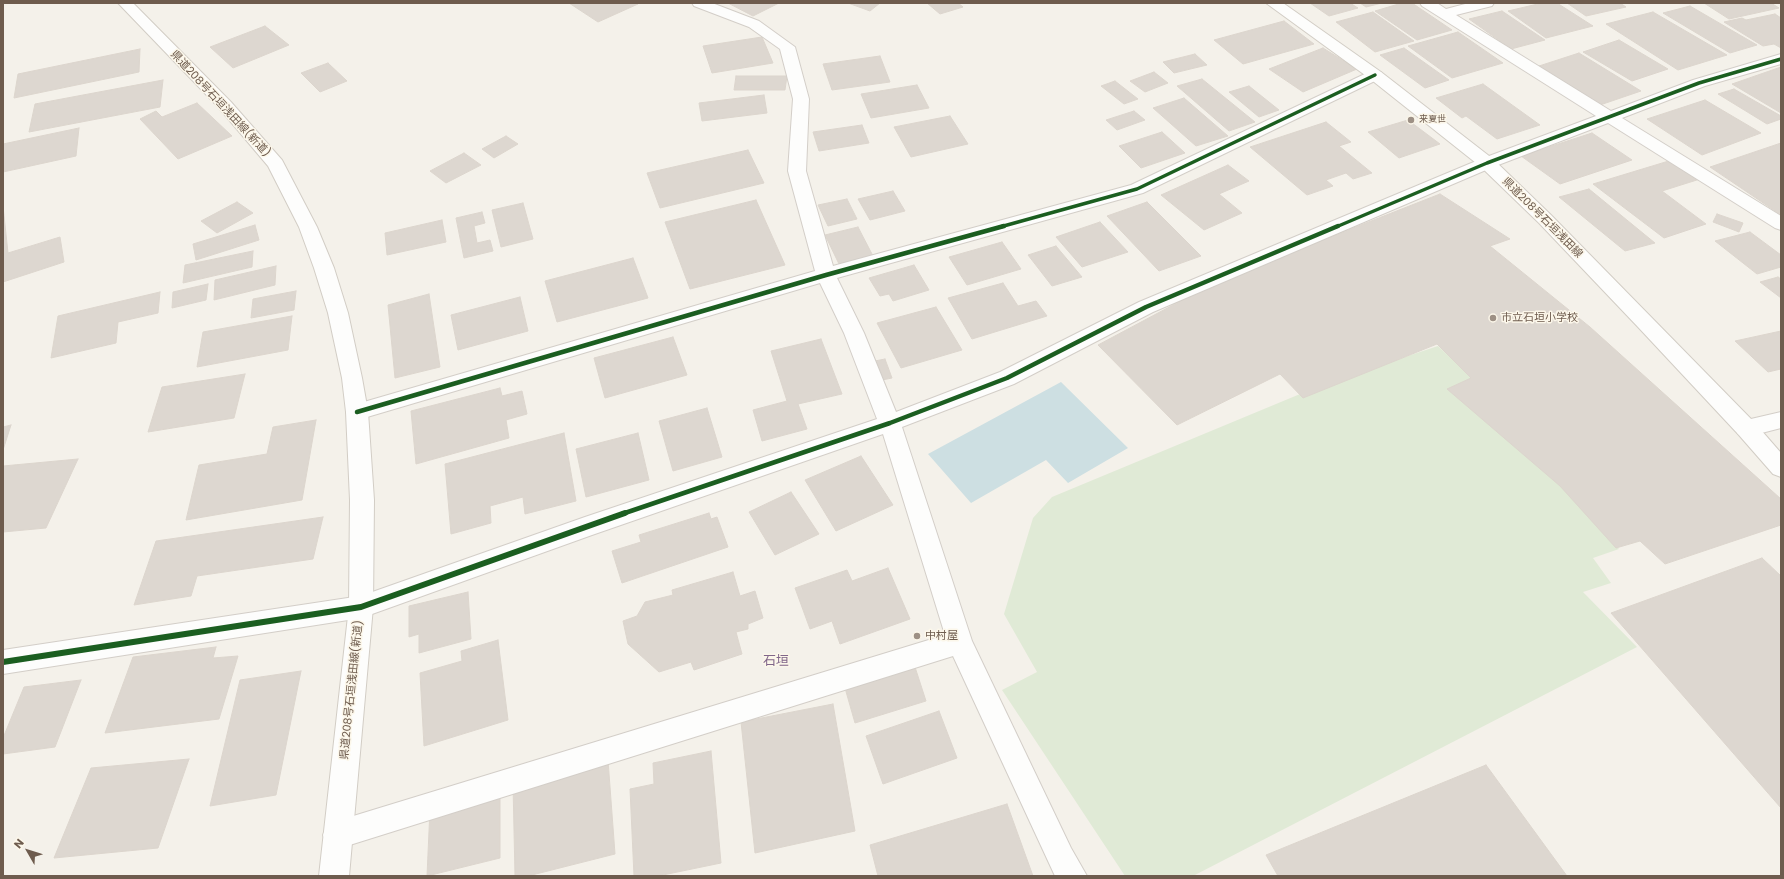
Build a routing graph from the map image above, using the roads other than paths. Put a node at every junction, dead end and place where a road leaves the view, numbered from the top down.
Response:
1 (125, 3) edge
2 (699, 3) edge
3 (1272, 3) edge
4 (1428, 3) edge
5 (1487, 3) edge
6 (1446, 13) junction
7 (1781, 59) edge
8 (1375, 75) junction
9 (1607, 116) junction
10 (1487, 163) junction
11 (1781, 224) edge
12 (826, 275) junction
13 (357, 412) junction
14 (1781, 420) edge
15 (890, 424) junction
16 (1746, 428) junction
17 (1781, 468) edge
18 (361, 607) junction
19 (960, 642) junction
20 (3, 662) edge
21 (337, 835) junction
22 (334, 876) edge
23 (1072, 876) edge

1 - 13 street, 県道208号石垣浅田線(新道)
2 - 12 street
3 - 8 street, 県道208号石垣浅田線
4 - 6 street
5 - 6 street
6 - 9 street
7 - 9 street
8 - 10 street, 県道208号石垣浅田線
8 - 12 street
9 - 10 street
9 - 11 street
10 - 15 street
10 - 16 street, 県道208号石垣浅田線
12 - 13 street
12 - 15 street
13 - 18 street, 県道208号石垣浅田線(新道)
14 - 16 street
15 - 18 street
15 - 19 street
16 - 17 street, 県道208号石垣浅田線
18 - 20 street
18 - 21 street, 県道208号石垣浅田線(新道)
19 - 21 street
19 - 23 street
21 - 22 street, 県道208号石垣浅田線(新道)

